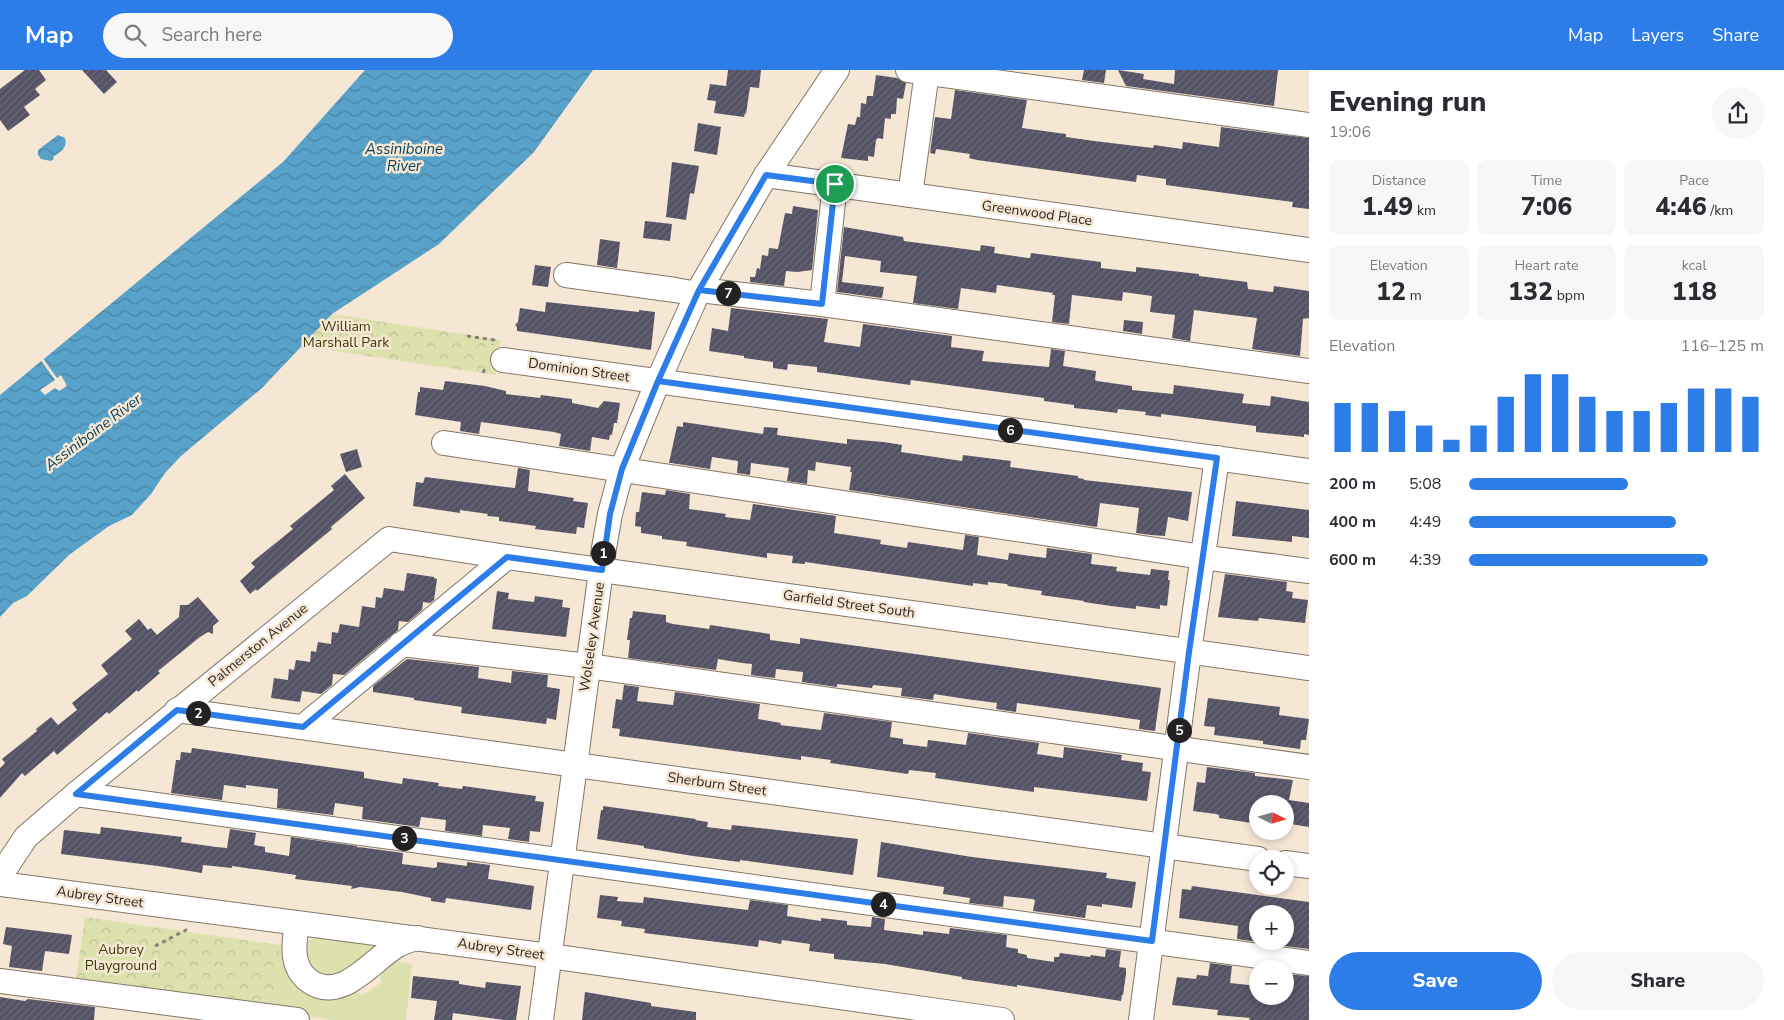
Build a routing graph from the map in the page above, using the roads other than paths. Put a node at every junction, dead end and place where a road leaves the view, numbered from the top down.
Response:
1 (837, 70) edge
2 (934, 72) edge
3 (1309, 125) edge
4 (766, 175) junction
5 (835, 184) junction
6 (910, 196) junction
7 (1309, 250) edge
8 (566, 275) dead end
9 (698, 292) junction
10 (822, 304) junction
11 (498, 350) road end
12 (1309, 371) edge
13 (658, 381) junction
14 (444, 443) dead end
15 (1217, 458) junction
16 (622, 469) junction
17 (1309, 471) edge
18 (389, 539) joint
19 (507, 557) junction
20 (1203, 557) junction
21 (602, 570) junction
22 (1309, 571) edge
23 (401, 644) junction
24 (1189, 652) junction
25 (588, 666) junction
26 (1309, 668) edge
27 (177, 710) junction
28 (303, 727) junction
29 (1177, 750) junction
30 (575, 764) junction
31 (1309, 768) edge
32 (76, 794) junction
33 (1164, 847) junction
34 (1249, 858) edge
35 (562, 860) junction
36 (1294, 864) edge
37 (1309, 866) edge
38 (0, 876) edge
39 (0, 884) edge
40 (298, 923) junction
41 (419, 938) junction
42 (1152, 941) junction
43 (550, 956) junction
44 (1309, 963) edge
45 (0, 981) edge
46 (297, 1020) edge
47 (541, 1020) edge
48 (1002, 1020) edge
49 (1141, 1020) edge

1 - 4 street, Wolseley Avenue
2 - 3 street
2 - 6 street
4 - 5 street, Greenwood Place
4 - 9 street, Wolseley Avenue
5 - 6 street, Greenwood Place
5 - 10 street
6 - 7 street, Greenwood Place
8 - 9 street
9 - 10 street
9 - 13 street, Wolseley Avenue
10 - 12 street
11 - 13 street, Dominion Street
13 - 15 street, Dominion Street
13 - 16 street, Wolseley Avenue
14 - 16 street
15 - 17 street, Dominion Street
15 - 20 street
16 - 20 street
16 - 21 street, Wolseley Avenue
18 - 19 street, Garfield Street South
18 - 27 street, Palmerston Avenue
19 - 21 street, Garfield Street South
19 - 23 street
20 - 22 street
20 - 24 street
21 - 24 street, Garfield Street South
21 - 25 street, Wolseley Avenue
23 - 25 street
23 - 28 street
24 - 26 street, Garfield Street South
24 - 29 street
25 - 29 street
25 - 30 street, Wolseley Avenue
27 - 28 street, Sherburn Street
27 - 32 street, Palmerston Avenue
28 - 30 street, Sherburn Street
29 - 31 street
29 - 33 street
30 - 33 street, Sherburn Street
30 - 35 street, Wolseley Avenue
32 - 35 street
32 - 38 street, Palmerston Avenue
33 - 34 street, Sherburn Street
33 - 42 street
35 - 42 street
35 - 43 street, Wolseley Avenue
36 - 37 street
39 - 40 street, Aubrey Street
40 - 41 street, Aubrey Street
40 - 41 street
41 - 43 street, Aubrey Street
42 - 44 street
42 - 49 street
43 - 47 street, Wolseley Avenue
43 - 48 street, Aubrey Street
45 - 46 street

